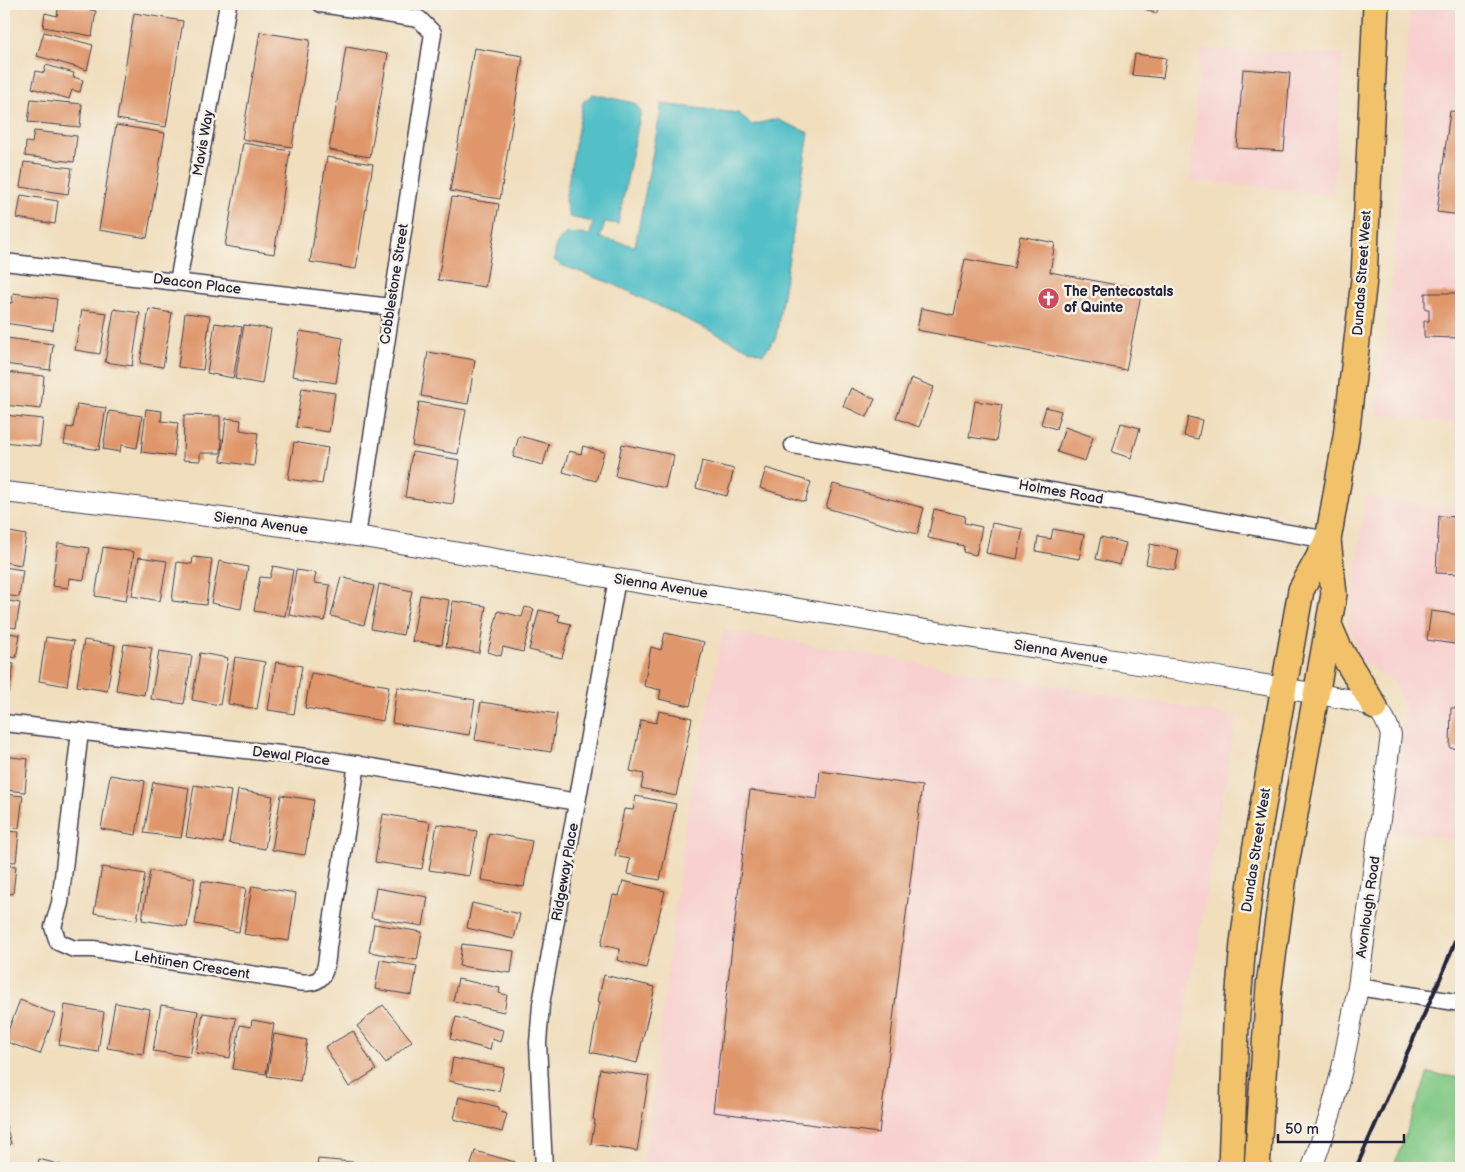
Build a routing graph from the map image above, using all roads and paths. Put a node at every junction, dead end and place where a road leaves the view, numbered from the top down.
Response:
1 (228, 4) edge
2 (321, 4) edge
3 (1376, 4) edge
4 (4, 262) edge
5 (178, 282) junction
6 (391, 307) junction
7 (794, 445) dead end
8 (4, 492) edge
9 (357, 536) junction
10 (1328, 540) junction
11 (617, 579) junction
12 (1329, 625) junction
13 (1283, 688) junction
14 (1316, 694) junction
15 (1375, 707) junction
16 (4, 723) edge
17 (80, 731) junction
18 (357, 764) junction
19 (577, 802) junction
20 (1358, 987) junction
21 (1461, 1003) edge
22 (1231, 1156) edge
23 (1257, 1157) edge
24 (544, 1168) edge
25 (1312, 1168) edge

1 - 5 street, Mavis Way
2 - 6 street, Cobblestone Street
3 - 10 main road, Dundas Street West
4 - 5 street, Deacon Place
5 - 6 street, Deacon Place
6 - 9 street, Cobblestone Street
7 - 10 street, Holmes Road
8 - 9 street, Sienna Avenue
9 - 11 street, Sienna Avenue
10 - 12 main road, Dundas Street West
10 - 13 main road, Dundas Street West
11 - 13 street, Sienna Avenue
11 - 19 street, Ridgeway Place
12 - 14 main road, Dundas Street West
12 - 15 main road
13 - 14 street, Sienna Avenue
13 - 22 main road, Dundas Street West
14 - 15 street
14 - 23 main road, Dundas Street West
15 - 20 street, Avonlough Road
16 - 17 street, Dewal Place
17 - 18 street, Dewal Place
17 - 18 street, Lehtinen Crescent
18 - 19 street, Dewal Place
19 - 24 street, Ridgeway Place
20 - 21 street
20 - 25 street, Avonlough Road

